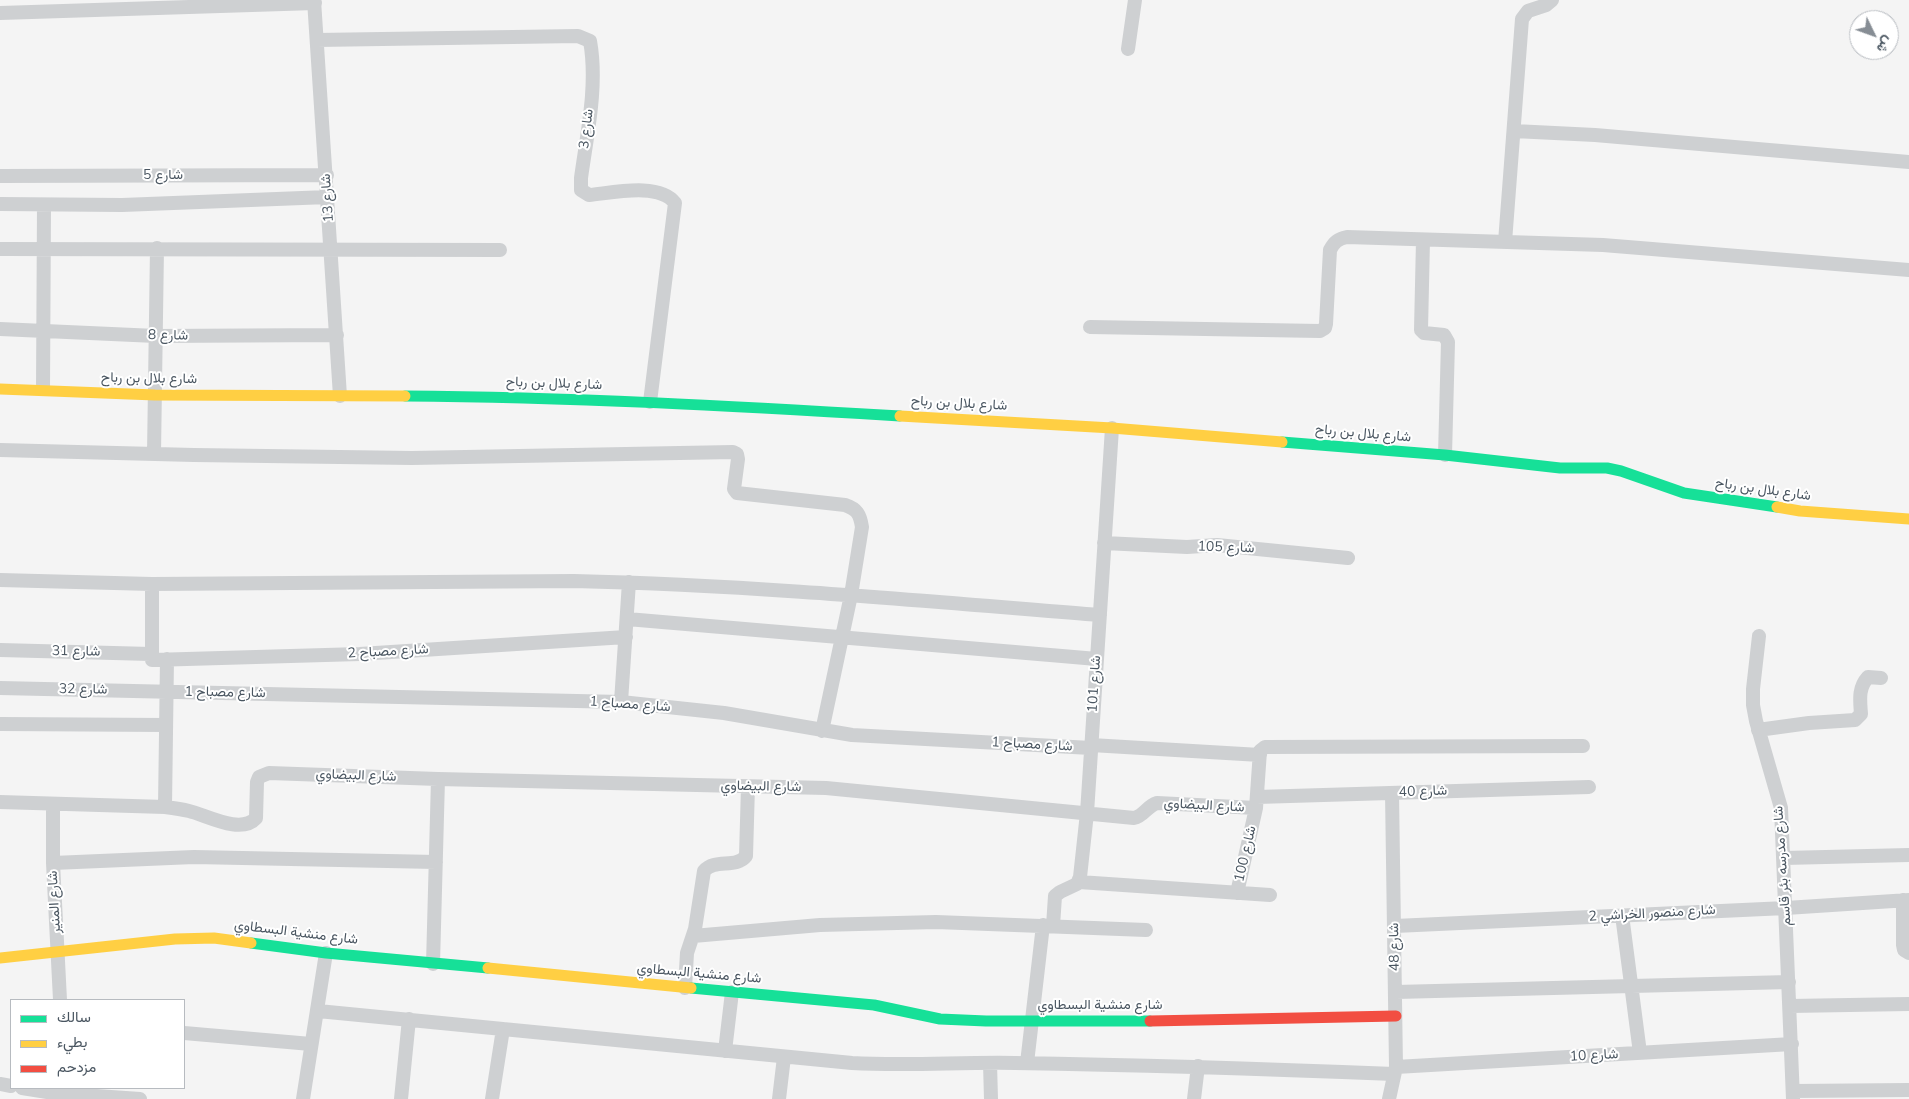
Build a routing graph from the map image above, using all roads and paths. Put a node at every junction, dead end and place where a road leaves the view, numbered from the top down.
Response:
1 (1135, 0) edge
2 (1552, 0) edge
3 (314, 1) edge
4 (0, 13) edge
5 (317, 40) junction
6 (1128, 49) dead end
7 (1514, 131) junction
8 (1909, 162) edge
9 (326, 175) junction
10 (0, 176) edge
11 (328, 197) junction
12 (0, 204) edge
13 (44, 205) junction
14 (1423, 240) junction
15 (1505, 242) junction
16 (0, 248) edge
17 (157, 248) junction
18 (44, 249) junction
19 (331, 249) junction
20 (500, 250) dead end
21 (1909, 270) edge
22 (1090, 327) dead end
23 (0, 329) edge
24 (44, 331) junction
25 (337, 335) junction
26 (156, 336) junction
27 (0, 389) edge
28 (43, 389) junction
29 (155, 395) junction
30 (340, 396) junction
31 (650, 402) junction
32 (1112, 428) junction
33 (0, 450) edge
34 (154, 454) junction
35 (1445, 456) junction
36 (1909, 519) edge
37 (1104, 543) junction
38 (1348, 558) dead end
39 (0, 580) edge
40 (629, 582) junction
41 (152, 584) junction
42 (851, 595) junction
43 (1100, 615) junction
44 (627, 619) junction
45 (1759, 636) dead end
46 (626, 637) junction
47 (842, 637) junction
48 (0, 650) edge
49 (151, 656) junction
50 (1096, 659) junction
51 (167, 660) junction
52 (1881, 678) dead end
53 (0, 688) edge
54 (166, 692) junction
55 (621, 702) junction
56 (0, 724) edge
57 (166, 725) junction
58 (1758, 730) junction
59 (822, 731) junction
60 (1583, 746) dead end
61 (1091, 747) junction
62 (1260, 755) junction
63 (438, 779) junction
64 (748, 786) junction
65 (1589, 787) dead end
66 (1392, 794) junction
67 (0, 802) edge
68 (1257, 803) junction
69 (53, 804) junction
70 (165, 807) junction
71 (1087, 813) junction
72 (1909, 855) edge
73 (1784, 858) junction
74 (436, 862) junction
75 (53, 863) junction
76 (1079, 882) junction
77 (1237, 893) junction
78 (1270, 895) dead end
79 (1906, 900) edge
80 (1786, 908) junction
81 (1622, 915) junction
82 (1048, 926) junction
83 (1395, 926) junction
84 (1146, 930) dead end
85 (693, 936) junction
86 (57, 953) junction
87 (326, 953) junction
88 (1909, 953) edge
89 (0, 958) edge
90 (434, 964) junction
91 (1789, 982) junction
92 (1631, 986) junction
93 (686, 988) junction
94 (732, 992) junction
95 (1396, 992) junction
96 (60, 999) edge
97 (1909, 1004) edge
98 (1790, 1006) junction
99 (318, 1011) junction
100 (1396, 1016) junction
101 (409, 1019) junction
102 (1032, 1021) junction
103 (503, 1029) junction
104 (185, 1033) edge
105 (311, 1044) junction
106 (1792, 1044) junction
107 (725, 1051) junction
108 (1640, 1053) junction
109 (784, 1057) junction
110 (990, 1063) junction
111 (1027, 1063) junction
112 (1198, 1066) junction
113 (1395, 1070) junction
114 (28, 1089) edge
115 (1909, 1090) edge
116 (53, 1093) edge
117 (1793, 1095) edge
118 (140, 1099) edge
119 (303, 1099) edge
120 (401, 1099) edge
121 (492, 1099) edge
122 (779, 1099) edge
123 (991, 1099) edge
124 (1194, 1099) edge
125 (1389, 1099) edge

1 - 6 street
2 - 7 street
3 - 4 street
3 - 5 street, شارع 13
5 - 9 street, شارع 13
5 - 31 street, شارع 3
7 - 8 street
7 - 15 street
9 - 10 street, شارع 5
9 - 11 street, شارع 13
11 - 13 street
11 - 19 street, شارع 13
12 - 13 street
13 - 18 street
14 - 15 street
14 - 22 street
14 - 35 street
15 - 21 street
16 - 18 street
17 - 18 street
17 - 19 street
17 - 26 street
18 - 24 street
19 - 20 street
19 - 25 street, شارع 13
23 - 24 street, شارع 8
24 - 26 street, شارع 8
24 - 28 street
25 - 26 street, شارع 8
25 - 30 street, شارع 13
26 - 29 street
27 - 28 street, شارع بلال بن رباح
28 - 29 street, شارع بلال بن رباح
29 - 30 street, شارع بلال بن رباح
29 - 34 street
30 - 31 street, شارع بلال بن رباح
31 - 32 street, شارع بلال بن رباح
32 - 35 street, شارع بلال بن رباح
32 - 37 street, شارع 101
33 - 34 street
34 - 42 street
35 - 36 street, شارع بلال بن رباح
37 - 38 street, شارع 105
37 - 43 street, شارع 101
39 - 41 street
40 - 41 street
40 - 42 street
40 - 44 street
41 - 49 street
42 - 43 street
42 - 47 street
43 - 50 street, شارع 101
44 - 46 street
44 - 47 street
45 - 58 street, شارع مدرسه بئر قاسم
46 - 51 street, شارع مصباح 2
46 - 55 street
47 - 50 street
47 - 59 street
48 - 49 street, شارع 31
49 - 51 street, شارع مصباح 2
50 - 61 street, شارع 101
51 - 54 street
52 - 58 street
53 - 54 street, شارع 32
54 - 55 street, شارع مصباح 1
54 - 57 street
55 - 59 street, شارع مصباح 1
56 - 57 street
57 - 70 street
58 - 73 street, شارع مدرسه بئر قاسم
59 - 61 street, شارع مصباح 1
60 - 62 street
61 - 62 street, شارع مصباح 1
61 - 71 street, شارع 101
62 - 68 street, شارع 100
63 - 64 street, شارع البيضاوي
63 - 70 street, شارع البيضاوي
63 - 74 street
64 - 71 street, شارع البيضاوي
64 - 85 street
65 - 66 street, شارع 40
66 - 68 street, شارع 40
66 - 83 street, شارع 48
67 - 69 street
68 - 71 street, شارع البيضاوي
68 - 77 street, شارع 100
69 - 70 street
69 - 75 street, شارع المنير
71 - 76 street, شارع 101
72 - 73 street
73 - 80 street, شارع مدرسه بئر قاسم
74 - 75 street
74 - 90 street
75 - 86 street, شارع المنير
76 - 77 street
76 - 82 street
77 - 78 street
79 - 80 street, شارع منصور الخراشي 2
79 - 88 street
80 - 81 street, شارع منصور الخراشي 2
80 - 91 street, شارع مدرسه بئر قاسم
81 - 83 street, شارع منصور الخراشي 2
81 - 92 street
82 - 84 street
82 - 85 street
82 - 102 street
83 - 95 street, شارع 48
85 - 93 street
86 - 87 street, شارع منشية البسطاوي
86 - 89 street, شارع منشية البسطاوي
86 - 96 street, شارع المنير
87 - 90 street, شارع منشية البسطاوي
87 - 99 street
90 - 93 street, شارع منشية البسطاوي
91 - 92 street
91 - 98 street, شارع مدرسه بئر قاسم
92 - 95 street
92 - 108 street
93 - 94 street, شارع منشية البسطاوي
94 - 102 street, شارع منشية البسطاوي
94 - 107 street
95 - 100 street, شارع 48
97 - 98 street
98 - 106 street, شارع مدرسه بئر قاسم
99 - 101 street, شارع 10
99 - 105 street
100 - 102 street, شارع منشية البسطاوي
100 - 113 street, شارع 48
101 - 103 street, شارع 10
101 - 120 street
102 - 111 street
103 - 107 street, شارع 10
103 - 121 street
104 - 105 street
105 - 119 street
106 - 108 street, شارع 10
106 - 117 street, شارع مدرسه بئر قاسم
107 - 109 street, شارع 10
108 - 113 street, شارع 10
109 - 110 street, شارع 10
109 - 122 street
110 - 111 street, شارع 10
110 - 123 street
111 - 112 street, شارع 10
112 - 113 street, شارع 10
112 - 124 street
113 - 125 street, شارع 48
114 - 116 street
115 - 117 street
116 - 118 street

